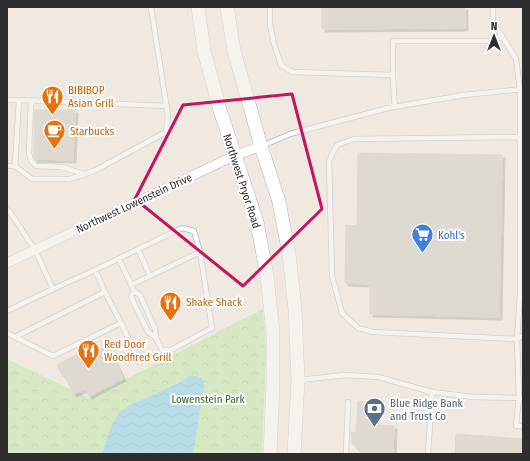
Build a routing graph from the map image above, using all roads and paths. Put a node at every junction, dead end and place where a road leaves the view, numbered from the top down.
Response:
1 (151, 7) edge
2 (198, 7) edge
3 (227, 7) edge
4 (270, 7) edge
5 (493, 7) edge
6 (502, 36) junction
7 (516, 59) junction
8 (523, 59) edge
9 (393, 75) junction
10 (522, 90) edge
11 (7, 100) edge
12 (19, 100) junction
13 (31, 101) junction
14 (167, 106) junction
15 (396, 106) junction
16 (520, 137) junction
17 (261, 146) junction
18 (234, 156) junction
19 (7, 166) edge
20 (15, 166) junction
21 (85, 174) junction
22 (7, 209) edge
23 (138, 249) junction
24 (35, 250) junction
25 (200, 252) junction
26 (119, 259) junction
27 (7, 263) edge
28 (95, 270) junction
29 (150, 276) junction
30 (131, 285) junction
31 (53, 289) junction
32 (134, 291) junction
33 (105, 292) junction
34 (7, 311) edge
35 (121, 323) junction
36 (7, 333) edge
37 (523, 336) edge
38 (15, 337) junction
39 (156, 338) junction
40 (517, 339) junction
41 (140, 363) dead end
42 (298, 380) junction
43 (432, 392) junction
44 (521, 398) edge
45 (348, 402) dead end
46 (523, 426) edge
47 (270, 454) edge
48 (294, 454) edge
49 (346, 454) edge
50 (428, 454) edge

1 - 14 lane
2 - 18 main road, Northwest Pryor Road
3 - 17 main road
4 - 9 lane
5 - 6 lane
6 - 7 lane
6 - 9 lane
7 - 8 lane
7 - 10 lane
9 - 15 lane
10 - 15 lane
10 - 16 lane
11 - 12 lane
12 - 13 lane
12 - 20 lane
13 - 14 lane
13 - 21 lane
14 - 21 lane
15 - 17 lane
16 - 40 lane
16 - 40 lane
17 - 18 street, Northwest Lowenstein Drive
17 - 42 main road
18 - 24 street, Northwest Lowenstein Drive
18 - 47 main road, Northwest Pryor Road
19 - 20 lane
20 - 21 lane
22 - 24 lane
23 - 25 lane
23 - 26 lane
23 - 29 lane
24 - 27 street, Northwest Lowenstein Drive
24 - 31 lane
25 - 29 lane
25 - 39 lane
26 - 28 lane
26 - 30 lane
28 - 31 lane
28 - 33 lane
29 - 30 lane
30 - 32 lane
31 - 34 lane
32 - 39 lane
32 - 39 lane
33 - 35 lane
33 - 38 lane
35 - 38 lane
35 - 41 lane
36 - 38 lane
37 - 40 lane
40 - 44 lane
42 - 43 lane
42 - 48 main road
43 - 44 lane
43 - 50 lane
44 - 46 lane
45 - 49 lane

